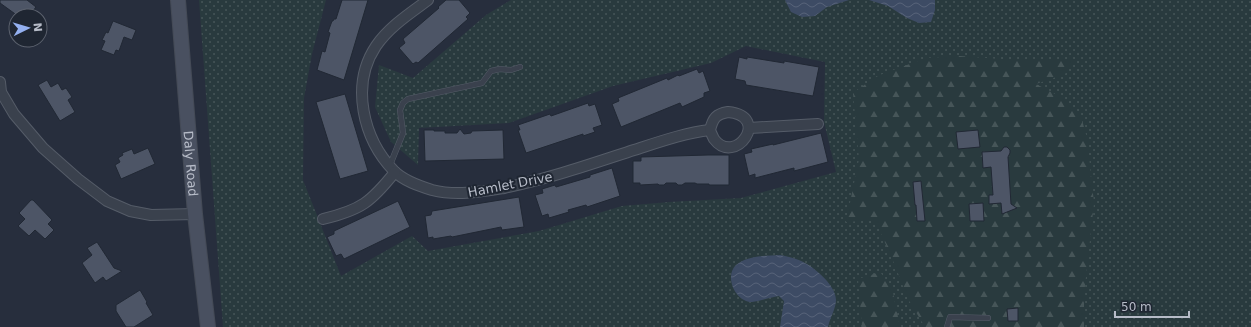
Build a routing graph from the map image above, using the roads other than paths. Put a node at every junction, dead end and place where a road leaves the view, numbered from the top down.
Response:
1 (178, 0) edge
2 (428, 0) edge
3 (520, 67) dead end
4 (0, 82) edge
5 (818, 124) dead end
6 (748, 128) junction
7 (710, 130) junction
8 (392, 169) junction
9 (195, 214) junction
10 (323, 219) dead end
11 (988, 318) dead end
12 (208, 327) edge
13 (946, 327) edge

1 - 9 main road, Daly Road
2 - 8 street, Hamlet Drive
3 - 8 lane
4 - 9 street
5 - 6 street
6 - 7 street
6 - 7 street
7 - 8 street, Hamlet Drive
8 - 10 street
9 - 12 main road, Daly Road
11 - 13 lane

